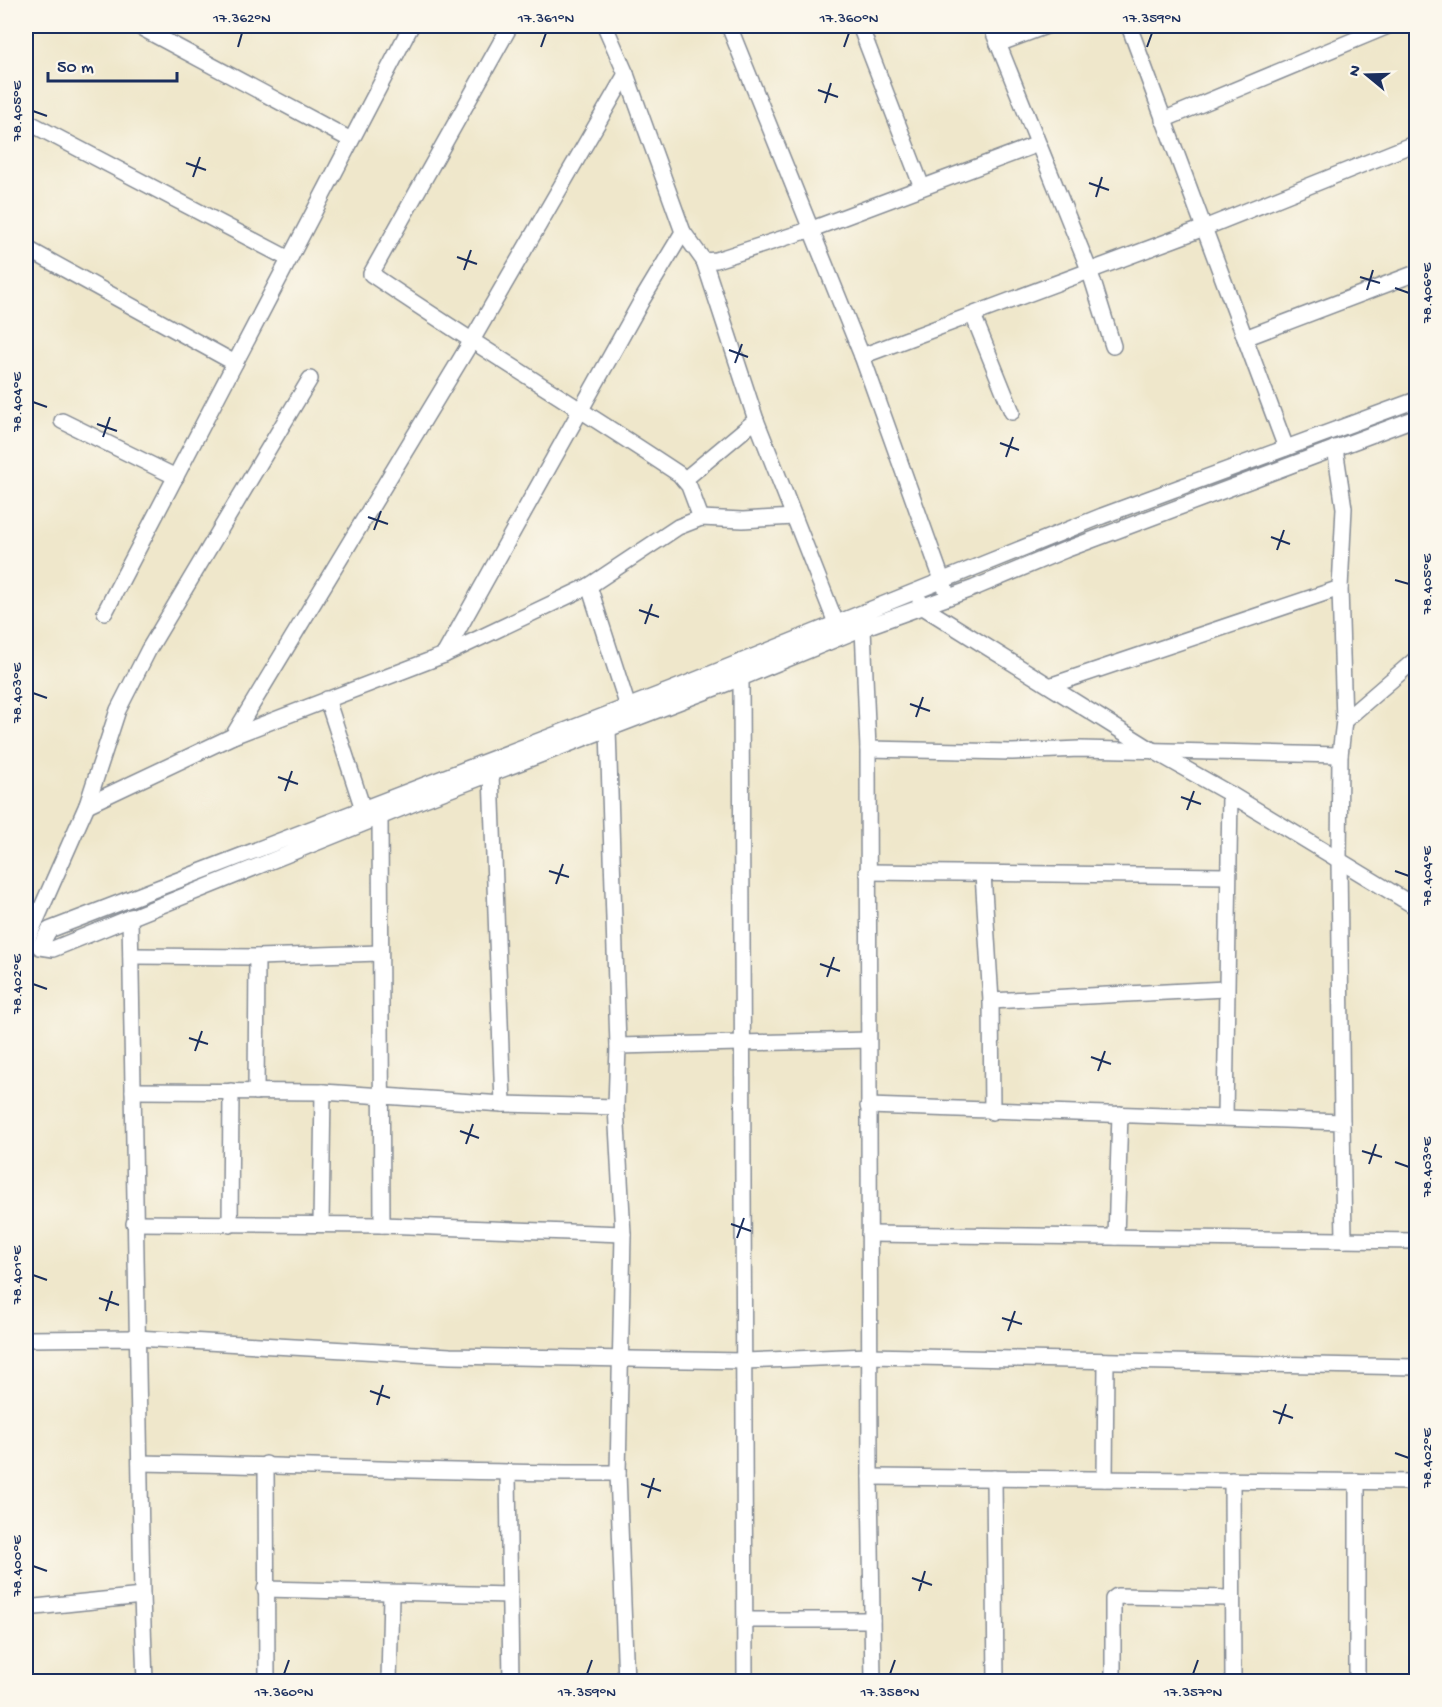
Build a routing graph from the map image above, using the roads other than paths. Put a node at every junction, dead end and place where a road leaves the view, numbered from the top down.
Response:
1 (138, 26) edge
2 (411, 26) edge
3 (510, 26) edge
4 (605, 26) edge
5 (729, 26) edge
6 (860, 26) edge
7 (991, 26) edge
8 (1046, 26) edge
9 (1129, 26) edge
10 (1388, 26) edge
11 (998, 44) junction
12 (626, 74) junction
13 (1163, 120) junction
14 (26, 121) edge
15 (351, 140) junction
16 (1416, 143) edge
17 (1038, 144) junction
18 (922, 187) junction
19 (1204, 228) junction
20 (812, 229) junction
21 (683, 232) junction
22 (26, 248) edge
23 (289, 259) junction
24 (704, 261) junction
25 (1089, 272) junction
26 (1416, 273) edge
27 (973, 315) junction
28 (1245, 338) junction
29 (471, 342) junction
30 (1113, 346) dead end
31 (862, 356) junction
32 (235, 363) junction
33 (310, 379) dead end
34 (1416, 400) edge
35 (581, 409) junction
36 (1012, 412) dead end
37 (1416, 418) edge
38 (756, 420) junction
39 (62, 421) dead end
40 (1335, 447) junction
41 (1286, 448) junction
42 (176, 477) junction
43 (684, 480) junction
44 (794, 517) junction
45 (701, 518) junction
46 (943, 580) junction
47 (589, 586) junction
48 (1340, 588) junction
49 (916, 591) junction
50 (948, 596) junction
51 (923, 607) junction
52 (105, 612) dead end
53 (836, 623) junction
54 (863, 628) junction
55 (444, 655) junction
56 (1416, 659) edge
57 (741, 678) junction
58 (1052, 685) junction
59 (327, 699) junction
60 (628, 707) junction
61 (1344, 721) junction
62 (608, 729) junction
63 (232, 736) junction
64 (868, 749) junction
65 (1152, 750) junction
66 (1340, 755) junction
67 (491, 774) junction
68 (1230, 794) junction
69 (87, 804) junction
70 (363, 809) junction
71 (380, 816) junction
72 (1339, 860) junction
73 (867, 872) junction
74 (983, 874) junction
75 (1228, 876) junction
76 (1416, 907) edge
77 (130, 916) junction
78 (33, 945) edge
79 (380, 953) junction
80 (26, 955) edge
81 (131, 956) junction
82 (257, 957) junction
83 (1225, 989) junction
84 (991, 1001) junction
85 (868, 1040) junction
86 (742, 1042) junction
87 (618, 1046) junction
88 (133, 1091) junction
89 (231, 1091) junction
90 (256, 1092) junction
91 (323, 1092) junction
92 (383, 1095) junction
93 (503, 1104) junction
94 (868, 1106) junction
95 (616, 1107) junction
96 (992, 1112) junction
97 (1120, 1114) junction
98 (1225, 1117) junction
99 (1342, 1122) junction
100 (134, 1223) junction
101 (321, 1224) junction
102 (230, 1225) junction
103 (382, 1225) junction
104 (623, 1234) junction
105 (869, 1234) junction
106 (1116, 1237) junction
107 (1344, 1240) junction
108 (1416, 1241) edge
109 (136, 1338) junction
110 (26, 1339) edge
111 (869, 1356) junction
112 (620, 1358) junction
113 (744, 1360) junction
114 (1106, 1361) junction
115 (1416, 1367) edge
116 (140, 1463) junction
117 (266, 1464) junction
118 (618, 1473) junction
119 (508, 1474) junction
120 (870, 1477) junction
121 (994, 1478) junction
122 (1105, 1479) junction
123 (1232, 1480) junction
124 (1358, 1481) junction
125 (1416, 1482) edge
126 (265, 1589) junction
127 (391, 1594) junction
128 (510, 1595) junction
129 (142, 1596) junction
130 (1232, 1598) junction
131 (26, 1608) edge
132 (745, 1620) junction
133 (872, 1620) junction
134 (145, 1682) edge
135 (267, 1682) edge
136 (390, 1682) edge
137 (511, 1682) edge
138 (626, 1682) edge
139 (745, 1682) edge
140 (873, 1682) edge
141 (996, 1682) edge
142 (1113, 1682) edge
143 (1233, 1682) edge
144 (1356, 1682) edge

1 - 15 street
2 - 15 street
3 - 29 street
4 - 12 street
5 - 20 street
6 - 18 street
7 - 11 street
8 - 11 street
9 - 13 street
10 - 13 street
11 - 17 street
12 - 21 street
12 - 29 street
13 - 19 street
14 - 23 street
15 - 23 street
16 - 19 street
17 - 18 street
17 - 25 street
18 - 20 street
19 - 25 street
19 - 28 street
20 - 24 street
20 - 31 street
21 - 24 street
21 - 35 street
22 - 32 street
23 - 32 street
24 - 38 street
25 - 27 street
25 - 30 street
26 - 28 street
27 - 31 street
27 - 36 street
28 - 41 street
29 - 35 street
29 - 63 street
31 - 46 street
32 - 42 street
33 - 69 street
34 - 41 street
35 - 43 street
35 - 55 street
37 - 40 street
38 - 43 street
38 - 44 street
39 - 42 street
40 - 48 street
40 - 50 street
41 - 46 street
42 - 52 street
43 - 45 street
44 - 45 street
44 - 53 street
45 - 47 street
46 - 49 street
46 - 50 street
47 - 55 street
47 - 60 street
48 - 58 street
48 - 61 street
49 - 51 street
49 - 53 street
50 - 51 street
51 - 54 street
51 - 58 street
53 - 60 street
54 - 57 street
54 - 64 street
55 - 59 street
56 - 61 street
57 - 62 street
57 - 86 street
58 - 65 street
59 - 63 street
59 - 70 street
60 - 70 street
61 - 66 street
62 - 67 street
62 - 87 street
63 - 69 street
64 - 65 street
64 - 73 street
65 - 66 street
65 - 68 street
66 - 72 street
67 - 71 street
67 - 93 street
68 - 72 street
68 - 75 street
69 - 78 street
70 - 78 street
71 - 77 street
71 - 79 street
72 - 76 street
72 - 99 street
73 - 74 street
73 - 85 street
74 - 75 street
74 - 84 street
75 - 83 street
77 - 78 street
77 - 81 street
78 - 80 street
79 - 82 street
79 - 92 street
81 - 82 street
81 - 88 street
82 - 90 street
83 - 84 street
83 - 98 street
84 - 96 street
85 - 86 street
85 - 94 street
86 - 87 street
86 - 113 street
87 - 95 street
88 - 89 street
88 - 100 street
89 - 90 street
89 - 102 street
90 - 91 street
91 - 92 street
91 - 101 street
92 - 93 street
92 - 103 street
93 - 95 street
94 - 96 street
94 - 105 street
95 - 104 street
96 - 97 street
97 - 98 street
97 - 106 street
98 - 99 street
99 - 107 street
100 - 102 street
100 - 109 street
101 - 102 street
101 - 103 street
103 - 104 street
104 - 112 street
105 - 106 street
105 - 111 street
106 - 107 street
107 - 108 street
109 - 110 street
109 - 112 street
109 - 116 street
111 - 113 street
111 - 114 street
111 - 120 street
112 - 113 street
112 - 118 street
113 - 132 street
114 - 115 street
114 - 122 street
116 - 117 street
116 - 129 street
117 - 119 street
117 - 126 street
118 - 119 street
118 - 138 street
119 - 128 street
120 - 121 street
120 - 133 street
121 - 122 street
121 - 141 street
122 - 123 street
123 - 124 street
123 - 130 street
124 - 125 street
124 - 144 street
126 - 127 street
126 - 135 street
127 - 128 street
127 - 136 street
128 - 137 street
129 - 131 street
129 - 134 street
130 - 142 street
130 - 143 street
132 - 133 street
132 - 139 street
133 - 140 street

